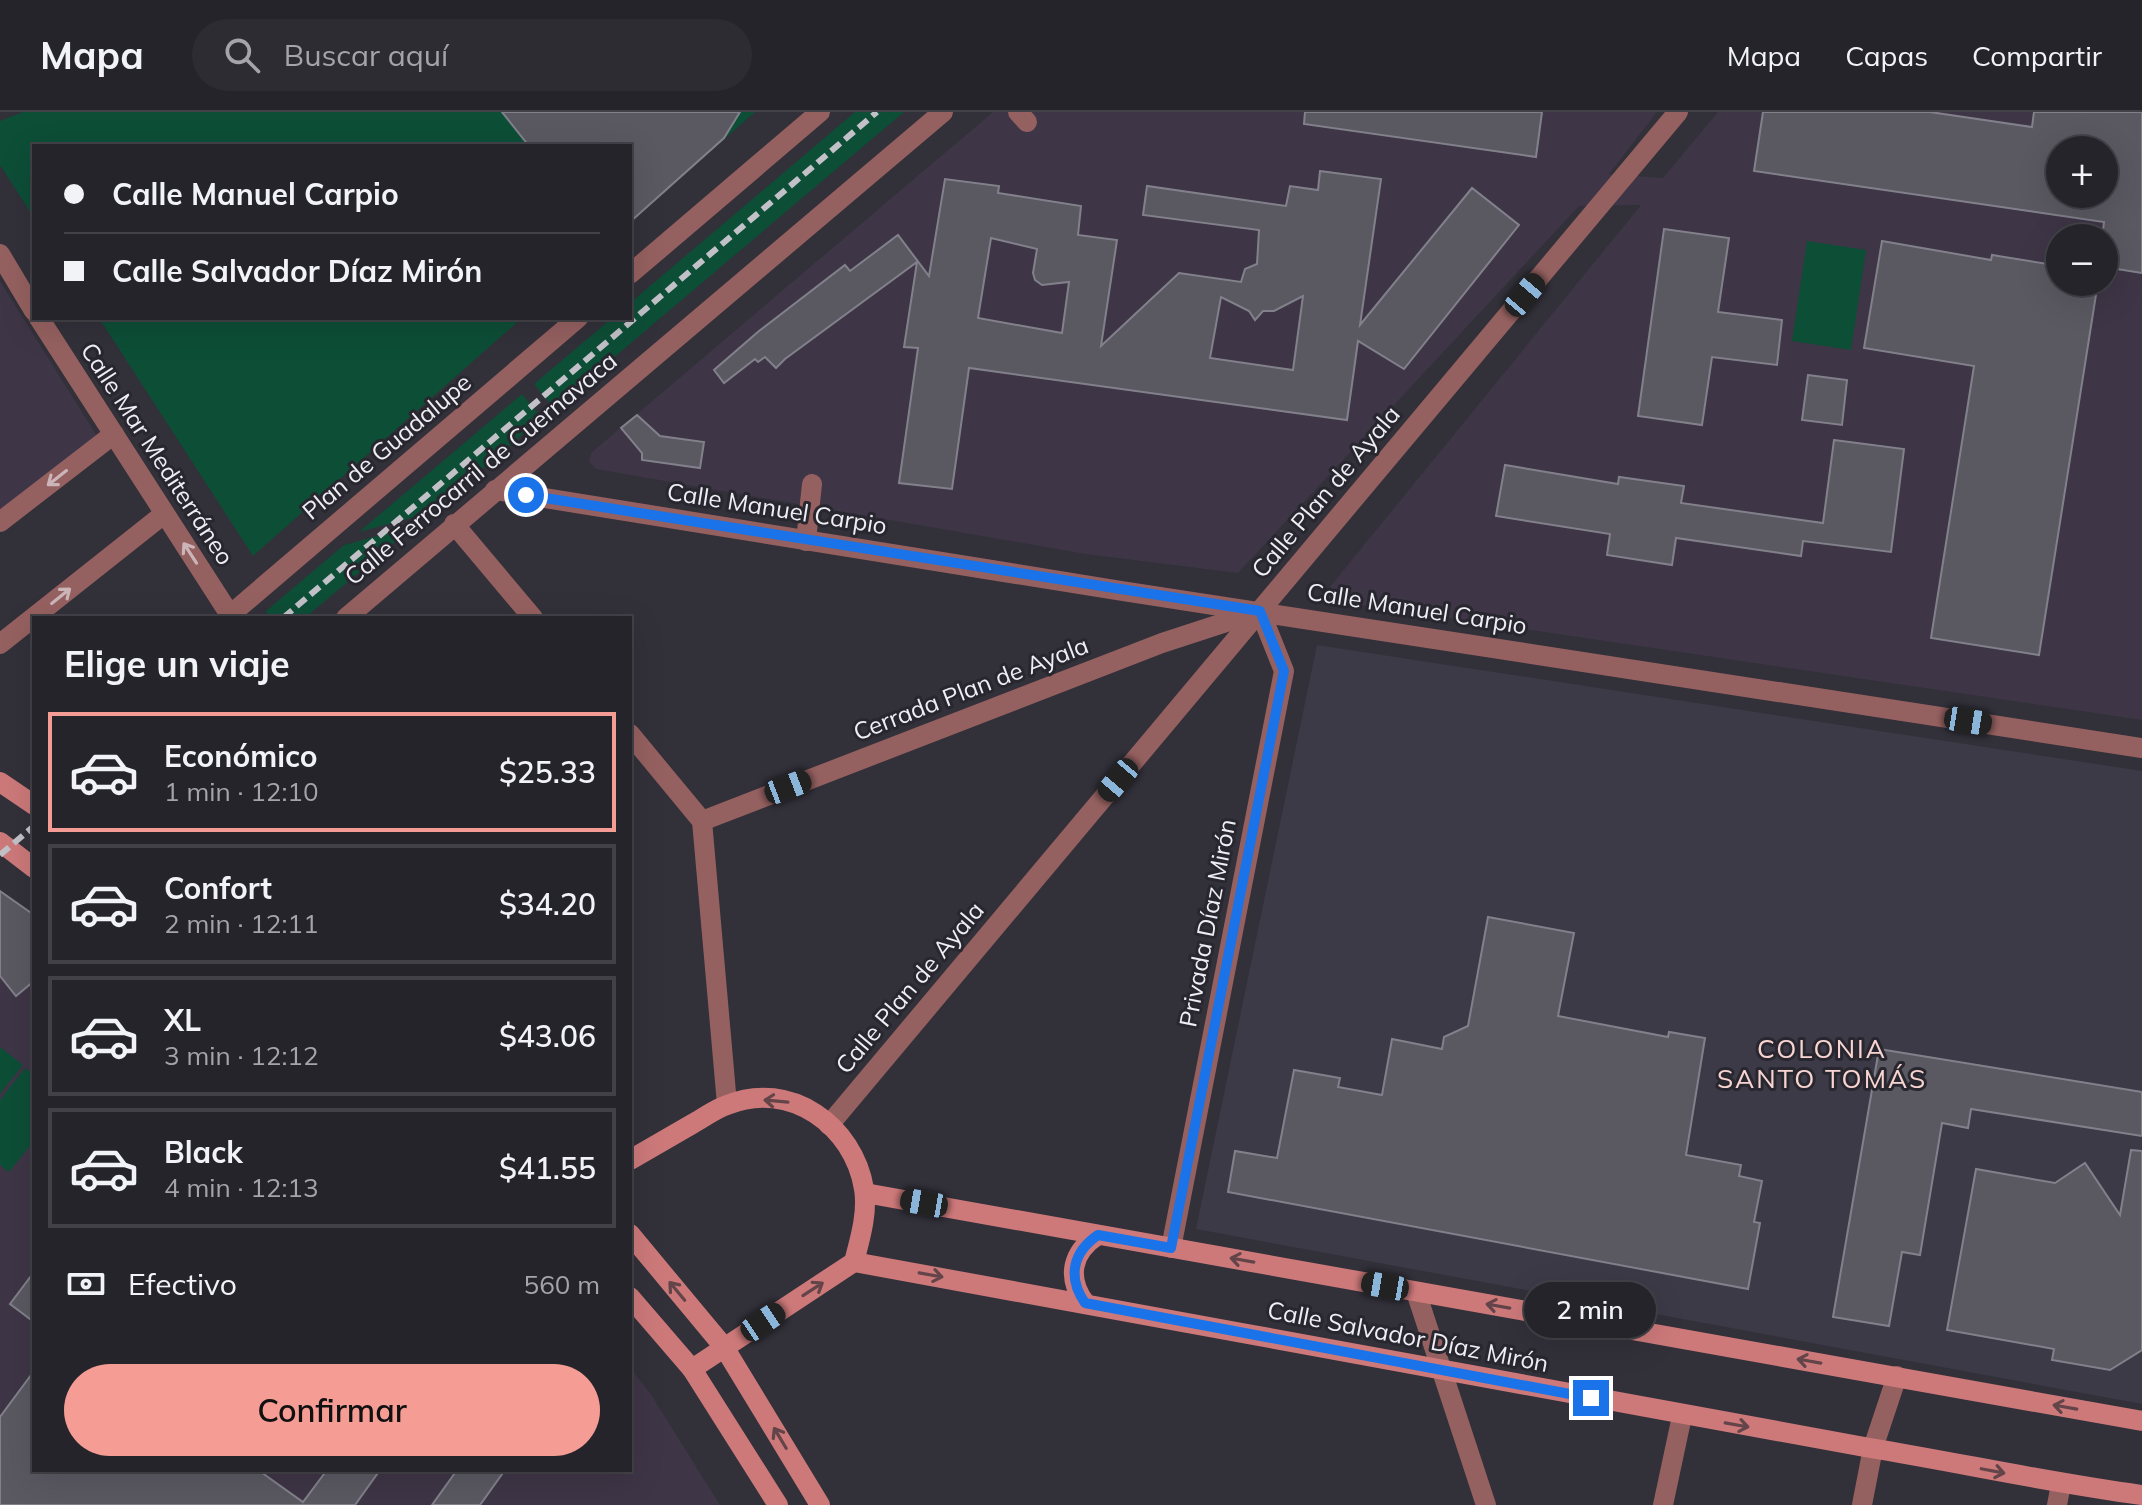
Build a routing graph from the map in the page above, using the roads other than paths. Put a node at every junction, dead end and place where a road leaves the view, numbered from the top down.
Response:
1 (820, 112) edge
2 (943, 112) edge
3 (1678, 112) edge
4 (0, 254) edge
5 (632, 272) edge
6 (32, 308) edge
7 (40, 320) edge
8 (576, 320) edge
9 (114, 434) junction
10 (812, 484) dead end
11 (495, 490) junction
12 (164, 514) junction
13 (0, 522) edge
14 (454, 524) junction
15 (806, 541) junction
16 (1260, 611) junction
17 (35, 616) edge
18 (231, 616) edge
19 (348, 616) edge
20 (531, 616) edge
21 (32, 619) edge
22 (0, 644) edge
23 (632, 736) edge
24 (2142, 748) edge
25 (0, 782) edge
26 (32, 804) edge
27 (702, 821) junction
28 (0, 842) edge
29 (32, 866) edge
30 (727, 1104) junction
31 (829, 1125) junction
32 (632, 1159) edge
33 (865, 1193) junction
34 (1098, 1235) junction
35 (632, 1236) edge
36 (1171, 1248) junction
37 (854, 1262) junction
38 (1416, 1292) junction
39 (632, 1299) edge
40 (1085, 1303) junction
41 (724, 1347) junction
42 (692, 1369) junction
43 (1440, 1369) junction
44 (1897, 1376) junction
45 (1682, 1416) junction
46 (2142, 1421) edge
47 (1873, 1448) junction
48 (2061, 1484) junction
49 (2142, 1495) edge
50 (778, 1505) edge
51 (820, 1505) edge
52 (1486, 1505) edge
53 (1663, 1505) edge
54 (1862, 1505) edge
55 (2057, 1505) edge

1 - 5 street
2 - 11 street, Calle Ferrocarril de Cuernavaca
3 - 16 street, Calle Plan de Ayala
4 - 6 street
7 - 9 street, Calle Mar Mediterráneo
8 - 18 street, Plan de Guadalupe
9 - 12 street, Calle Mar Mediterráneo
9 -> 13 street
10 - 15 street
11 - 14 street, Calle Ferrocarril de Cuernavaca
11 - 15 street, Calle Manuel Carpio
17 -> 12 street
18 -> 12 street, Calle Mar Mediterráneo
14 - 19 street, Calle Ferrocarril de Cuernavaca
14 - 20 street
15 - 16 street, Calle Manuel Carpio
16 - 24 street, Calle Manuel Carpio
16 - 27 street, Cerrada Plan de Ayala
16 - 31 street, Calle Plan de Ayala
16 - 36 street, Privada Díaz Mirón
22 -> 21 street
23 - 27 street
25 - 26 street
27 - 30 street
28 - 29 street
31 -> 30 street
30 - 32 street
31 - 33 street
33 - 34 street, Calle Salvador Díaz Mirón
33 - 37 street
34 - 36 street, Calle Salvador Díaz Mirón
34 - 40 street
41 -> 35 street
38 -> 36 street, Calle Salvador Díaz Mirón
37 -> 40 street, Calle Salvador Díaz Mirón
41 -> 37 street
38 - 43 street
44 -> 38 street, Calle Salvador Díaz Mirón
39 - 42 street
40 - 43 street, Calle Salvador Díaz Mirón
41 - 42 street
51 -> 41 street
42 - 50 street
43 - 45 street, Calle Salvador Díaz Mirón
43 - 52 street
46 -> 44 street, Calle Salvador Díaz Mirón
44 - 47 street
45 -> 47 street, Calle Salvador Díaz Mirón
45 - 53 street
47 -> 48 street, Calle Salvador Díaz Mirón
47 - 54 street
48 - 49 street, Calle Salvador Díaz Mirón
48 - 55 street

